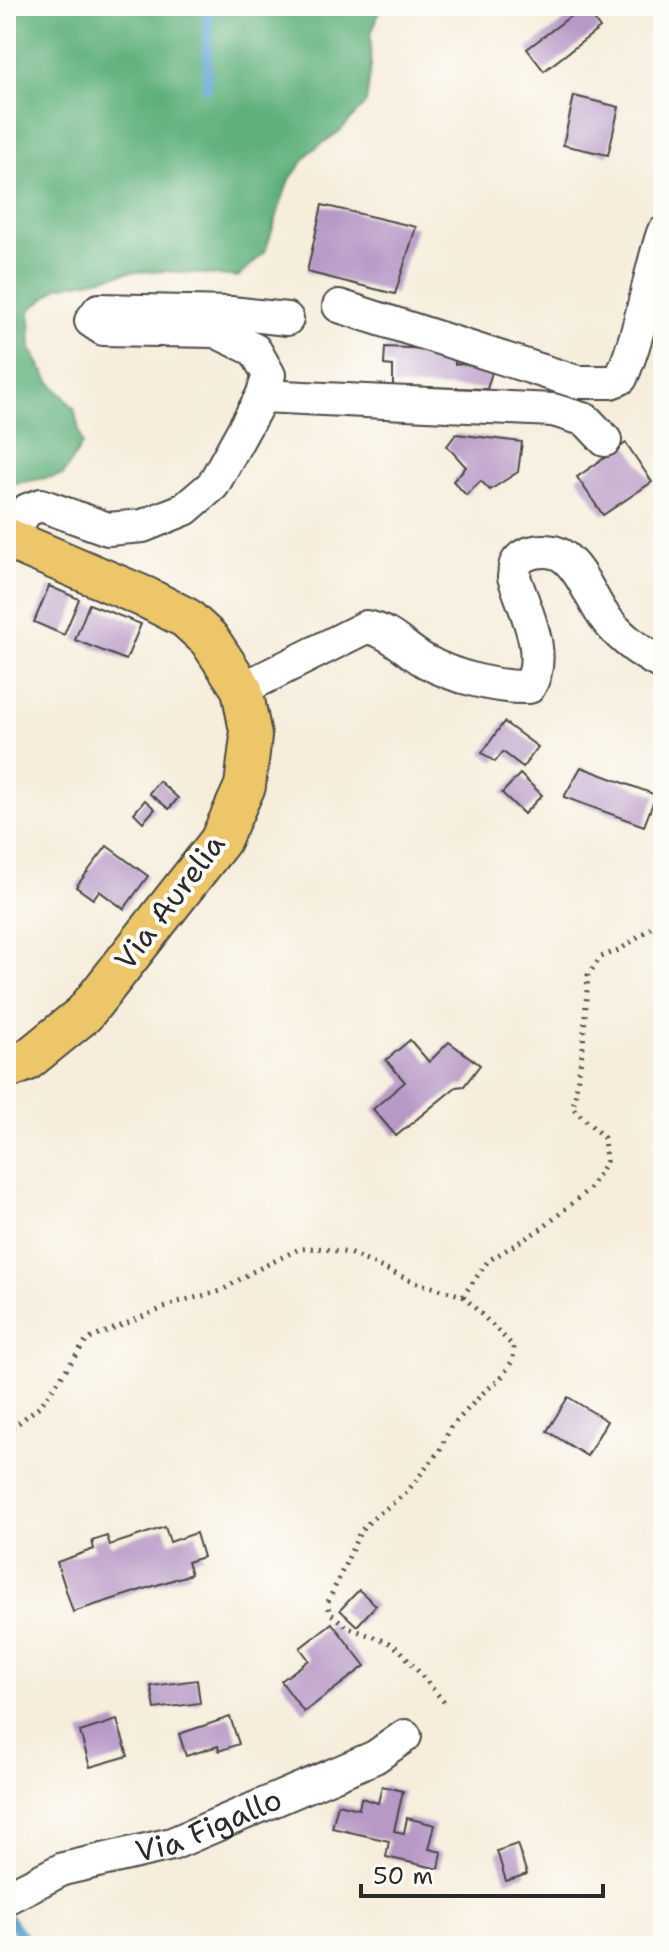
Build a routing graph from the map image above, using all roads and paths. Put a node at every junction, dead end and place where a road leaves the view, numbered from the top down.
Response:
1 (663, 233) edge
2 (339, 306) dead end
3 (287, 319) dead end
4 (262, 396) junction
5 (605, 440) dead end
6 (6, 538) edge
7 (663, 664) edge
8 (242, 689) junction
9 (663, 919) edge
10 (6, 1069) edge
11 (463, 1296) junction
12 (6, 1433) edge
13 (444, 1702) dead end
14 (405, 1736) dead end
15 (6, 1898) edge

1 - 2 street
3 - 4 street
4 - 5 street
4 - 6 street
6 - 8 main road, Via Aurelia
7 - 8 street
8 - 10 main road, Via Aurelia
9 - 11 path
11 - 12 path
11 - 13 path
14 - 15 street, Via Figallo

